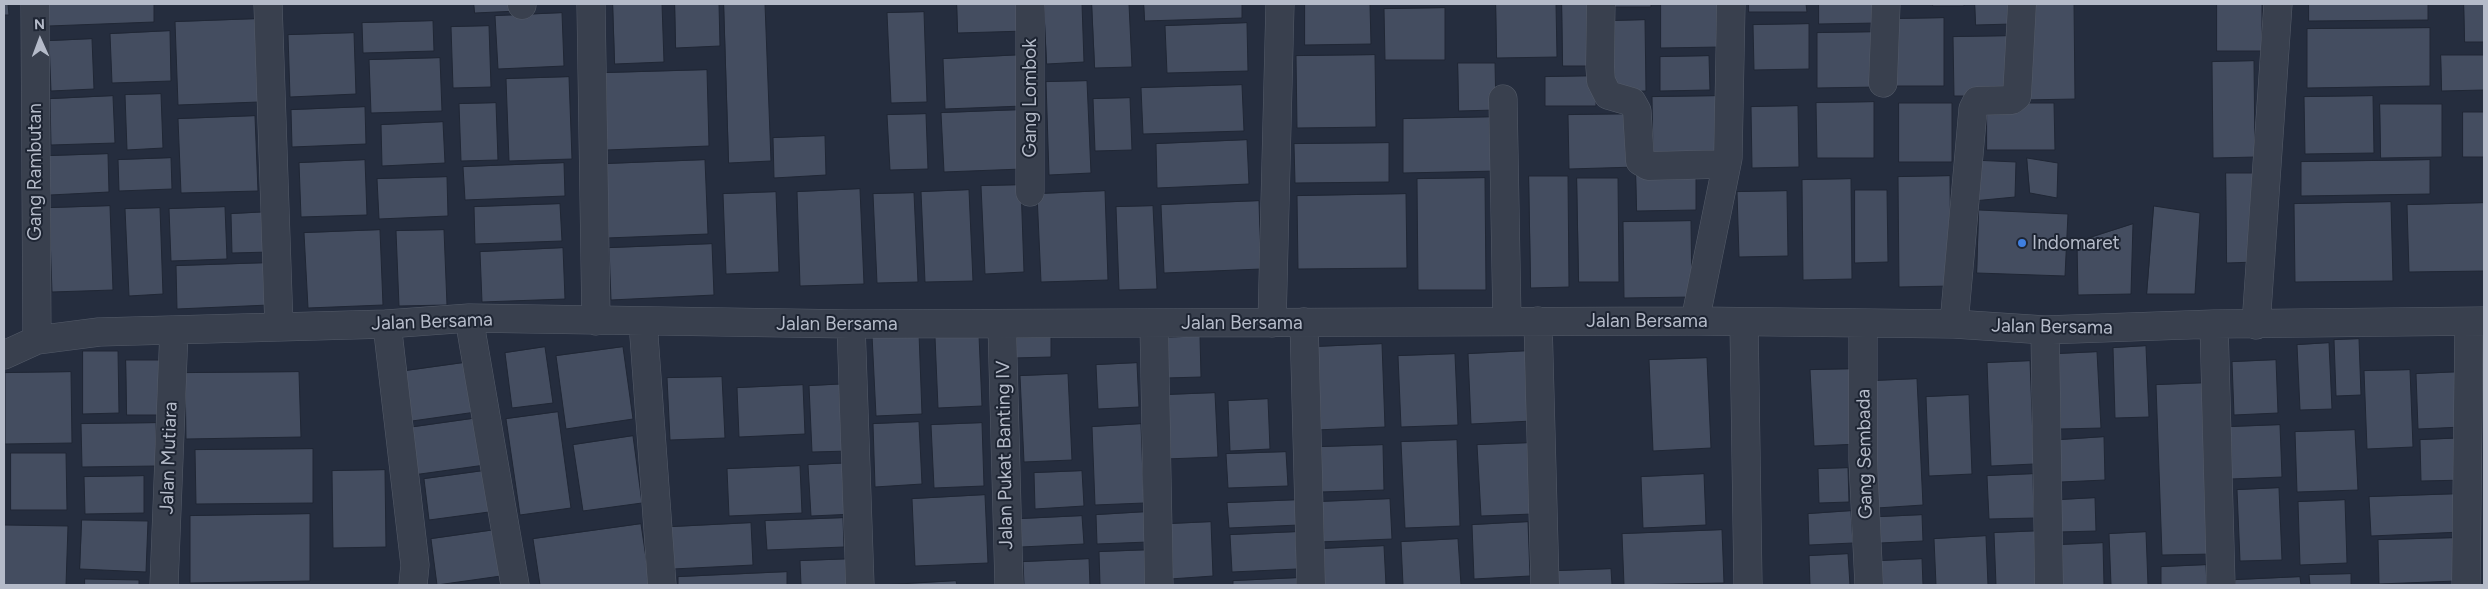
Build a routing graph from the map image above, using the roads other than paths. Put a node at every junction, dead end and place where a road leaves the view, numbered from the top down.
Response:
1 (35, 4) edge
2 (268, 4) edge
3 (591, 4) edge
4 (1030, 4) edge
5 (1280, 4) edge
6 (1601, 4) edge
7 (1731, 4) edge
8 (1886, 4) edge
9 (2022, 4) edge
10 (2278, 4) edge
11 (1883, 83) dead end
12 (1503, 99) dead end
13 (1726, 164) junction
14 (1030, 192) dead end
15 (469, 318) junction
16 (596, 321) junction
17 (1506, 321) junction
18 (1538, 321) junction
19 (1695, 321) junction
20 (643, 322) junction
21 (1304, 322) junction
22 (1744, 322) junction
23 (2477, 322) edge
24 (1154, 323) junction
25 (1272, 323) junction
26 (1863, 323) junction
27 (387, 324) junction
28 (850, 324) junction
29 (1002, 324) junction
30 (1954, 324) junction
31 (2214, 324) junction
32 (2256, 325) junction
33 (279, 327) junction
34 (174, 330) junction
35 (2044, 330) junction
36 (37, 340) junction
37 (4, 356) edge
38 (164, 585) edge
39 (413, 585) edge
40 (515, 585) edge
41 (662, 585) edge
42 (860, 585) edge
43 (1008, 585) edge
44 (1159, 585) edge
45 (1311, 585) edge
46 (1545, 585) edge
47 (1748, 585) edge
48 (1869, 585) edge
49 (2049, 585) edge
50 (2221, 585) edge
51 (2466, 585) edge

1 - 36 street, Gang Rambutan
2 - 33 street
3 - 16 street
4 - 14 street, Gang Lombok
5 - 25 street
6 - 13 street
7 - 13 street
8 - 11 street
9 - 30 street
10 - 32 street
12 - 17 street
13 - 19 street
15 - 16 street, Jalan Bersama
15 - 27 street, Jalan Bersama
15 - 40 street
16 - 20 street, Jalan Bersama
17 - 18 street, Jalan Bersama
17 - 21 street, Jalan Bersama
18 - 19 street, Jalan Bersama
18 - 46 street
19 - 22 street, Jalan Bersama
20 - 28 street, Jalan Bersama
20 - 41 street
21 - 25 street, Jalan Bersama
21 - 45 street
22 - 26 street, Jalan Bersama
22 - 47 street
23 - 32 street, Jalan Bersama
23 - 51 street
24 - 25 street, Jalan Bersama
24 - 29 street, Jalan Bersama
24 - 44 street
26 - 30 street, Jalan Bersama
26 - 48 street, Gang Sembada
27 - 33 street, Jalan Bersama
27 - 39 street
28 - 29 street, Jalan Bersama
28 - 42 street
29 - 43 street, Jalan Pukat Banting IV
30 - 35 street, Jalan Bersama
31 - 32 street, Jalan Bersama
31 - 35 street, Jalan Bersama
31 - 50 street
33 - 34 street, Jalan Bersama
34 - 36 street, Jalan Bersama
34 - 38 street, Jalan Mutiara
35 - 49 street
36 - 37 street, Jalan Bersama

